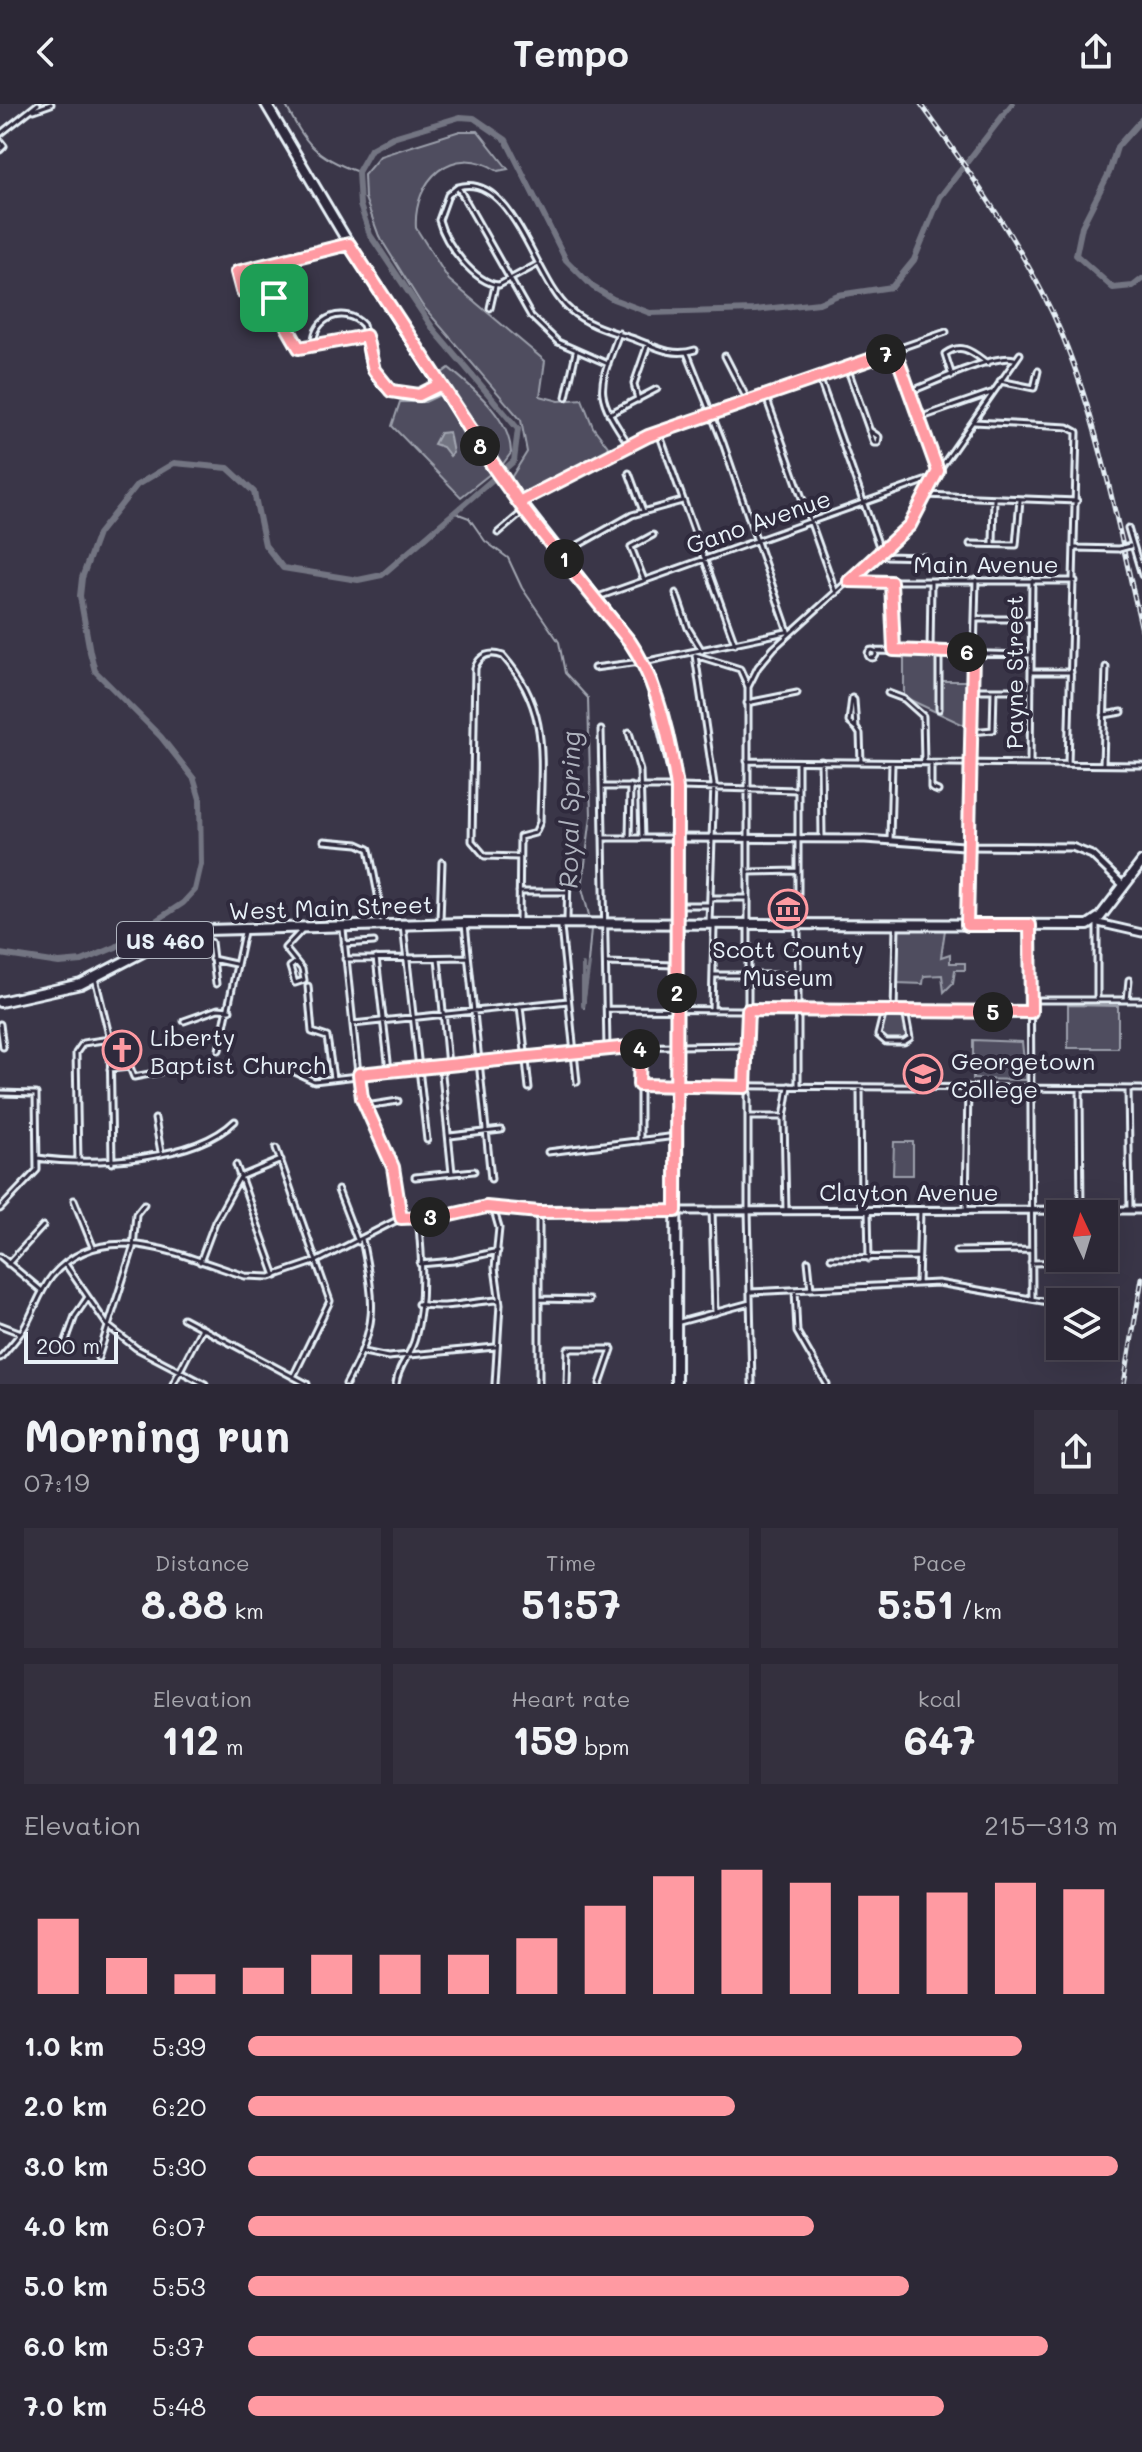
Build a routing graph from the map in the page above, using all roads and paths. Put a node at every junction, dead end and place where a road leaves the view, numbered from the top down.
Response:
1 (38, 104) edge
2 (51, 104) edge
3 (266, 104) edge
4 (30, 111) junction
5 (0, 134) edge
6 (0, 141) edge
7 (0, 150) edge
8 (458, 187) junction
9 (349, 244) junction
10 (538, 264) junction
11 (509, 280) junction
12 (495, 286) junction
13 (490, 308) dead end
14 (946, 332) dead end
15 (619, 333) junction
16 (366, 336) junction
17 (648, 344) junction
18 (314, 345) junction
19 (695, 350) dead end
20 (895, 351) junction
21 (576, 352) junction
22 (687, 353) junction
23 (1020, 354) dead end
24 (725, 356) dead end
25 (1014, 359) junction
26 (987, 363) junction
27 (608, 364) junction
28 (847, 367) junction
29 (1038, 371) dead end
30 (952, 376) junction
31 (819, 377) junction
32 (1000, 381) junction
33 (442, 386) junction
34 (657, 389) dead end
35 (909, 392) junction
36 (992, 393) junction
37 (766, 395) junction
38 (566, 397) dead end
39 (638, 400) junction
40 (748, 401) junction
41 (609, 414) junction
42 (711, 415) junction
43 (919, 418) junction
44 (974, 422) junction
45 (869, 430) dead end
46 (659, 432) junction
47 (629, 445) junction
48 (938, 471) junction
49 (629, 473) dead end
50 (933, 478) junction
51 (925, 495) junction
52 (994, 499) junction
53 (1020, 500) junction
54 (682, 501) junction
55 (1077, 501) junction
56 (864, 502) junction
57 (522, 506) junction
58 (643, 511) junction
59 (811, 521) junction
60 (1128, 528) dead end
61 (498, 533) dead end
62 (653, 535) dead end
63 (756, 540) junction
64 (970, 544) dead end
65 (993, 544) junction
66 (1131, 546) junction
67 (1076, 548) junction
68 (881, 552) junction
69 (561, 555) junction
70 (925, 557) dead end
71 (704, 558) junction
72 (1141, 574) edge
73 (644, 580) junction
74 (976, 580) junction
75 (1032, 580) junction
76 (849, 581) junction
77 (931, 581) junction
78 (1075, 581) junction
79 (891, 582) junction
80 (676, 593) dead end
81 (836, 593) junction
82 (595, 599) junction
83 (974, 619) junction
84 (1031, 619) junction
85 (789, 633) junction
86 (735, 644) junction
87 (894, 650) junction
88 (702, 651) junction
89 (874, 651) dead end
90 (930, 651) junction
91 (939, 651) junction
92 (689, 653) junction
93 (973, 653) junction
94 (695, 655) junction
95 (1031, 655) junction
96 (643, 662) junction
97 (1106, 667) dead end
98 (594, 668) dead end
99 (744, 671) junction
100 (1031, 672) junction
101 (1071, 672) junction
102 (753, 675) junction
103 (748, 687) junction
104 (972, 690) junction
105 (994, 690) junction
106 (1031, 690) junction
107 (797, 693) dead end
108 (888, 693) dead end
109 (747, 703) junction
110 (939, 709) dead end
111 (1122, 712) dead end
112 (1104, 715) junction
113 (856, 728) junction
114 (601, 730) dead end
115 (629, 732) dead end
116 (971, 732) junction
117 (747, 761) junction
118 (798, 761) junction
119 (821, 761) junction
120 (861, 762) junction
121 (892, 762) junction
122 (924, 762) junction
123 (931, 763) junction
124 (970, 763) junction
125 (1030, 763) junction
126 (1068, 764) junction
127 (1103, 764) junction
128 (1142, 765) edge
129 (630, 786) junction
130 (641, 786) junction
131 (604, 787) junction
132 (677, 787) junction
133 (714, 788) junction
134 (747, 789) junction
135 (798, 790) junction
136 (938, 791) dead end
137 (605, 838) junction
138 (629, 838) junction
139 (642, 838) junction
140 (677, 838) junction
141 (714, 838) junction
142 (747, 838) junction
143 (797, 839) junction
144 (822, 839) junction
145 (890, 840) junction
146 (324, 841) dead end
147 (968, 846) junction
148 (519, 857) junction
149 (442, 862) dead end
150 (1142, 862) edge
151 (797, 871) junction
152 (747, 872) junction
153 (568, 873) dead end
154 (1124, 886) junction
155 (519, 892) junction
156 (567, 892) junction
157 (712, 898) junction
158 (747, 898) junction
159 (677, 905) junction
160 (709, 905) junction
161 (464, 923) junction
162 (711, 923) junction
163 (748, 923) junction
164 (1096, 923) junction
165 (403, 924) junction
166 (439, 924) junction
167 (519, 924) junction
168 (563, 924) junction
169 (606, 924) junction
170 (677, 924) junction
171 (797, 924) junction
172 (896, 924) junction
173 (384, 925) junction
174 (967, 925) junction
175 (1030, 925) junction
176 (342, 926) junction
177 (300, 927) junction
178 (245, 928) junction
179 (1142, 933) edge
180 (211, 942) dead end
181 (374, 942) dead end
182 (344, 944) junction
183 (468, 957) junction
184 (376, 958) junction
185 (407, 958) junction
186 (438, 958) junction
187 (212, 959) junction
188 (345, 959) junction
189 (296, 962) junction
190 (607, 963) junction
191 (235, 964) junction
192 (677, 965) junction
193 (747, 974) junction
194 (714, 975) junction
195 (797, 975) junction
196 (95, 978) junction
197 (1129, 980) dead end
198 (216, 984) dead end
199 (308, 986) dead end
200 (1031, 1000) junction
201 (1097, 1000) junction
202 (1127, 1000) junction
203 (1142, 1000) edge
204 (568, 1001) junction
205 (0, 1002) edge
206 (520, 1006) junction
207 (607, 1009) junction
208 (230, 1010) junction
209 (677, 1010) junction
210 (712, 1010) junction
211 (748, 1010) junction
212 (797, 1010) junction
213 (884, 1011) junction
214 (894, 1011) junction
215 (905, 1011) junction
216 (473, 1012) junction
217 (1031, 1012) junction
218 (444, 1015) junction
219 (413, 1018) junction
220 (184, 1021) dead end
221 (383, 1021) junction
222 (0, 1024) edge
223 (353, 1024) junction
224 (110, 1039) junction
225 (677, 1045) junction
226 (747, 1045) junction
227 (640, 1046) junction
228 (3, 1047) dead end
229 (607, 1047) junction
230 (219, 1050) dead end
231 (574, 1051) junction
232 (526, 1056) junction
233 (479, 1061) junction
234 (441, 1065) junction
235 (448, 1065) junction
236 (286, 1068) dead end
237 (419, 1068) junction
238 (110, 1069) junction
239 (389, 1071) junction
240 (160, 1072) dead end
241 (359, 1074) junction
242 (333, 1078) junction
243 (577, 1082) dead end
244 (639, 1085) junction
245 (789, 1086) junction
246 (798, 1086) junction
247 (676, 1087) junction
248 (747, 1087) junction
249 (860, 1087) junction
250 (968, 1087) junction
251 (529, 1088) dead end
252 (1031, 1088) junction
253 (1080, 1088) junction
254 (1128, 1089) junction
255 (1142, 1089) edge
256 (0, 1093) edge
257 (398, 1101) dead end
258 (366, 1106) junction
259 (747, 1117) junction
260 (784, 1117) junction
261 (155, 1119) dead end
262 (235, 1121) dead end
263 (501, 1130) dead end
264 (485, 1132) junction
265 (676, 1136) junction
266 (448, 1137) junction
267 (427, 1140) dead end
268 (640, 1141) junction
269 (276, 1148) dead end
270 (161, 1152) junction
271 (548, 1152) dead end
272 (38, 1158) junction
273 (281, 1160) junction
274 (78, 1162) junction
275 (112, 1163) junction
276 (236, 1165) dead end
277 (474, 1171) dead end
278 (452, 1173) junction
279 (240, 1177) junction
280 (415, 1177) dead end
281 (491, 1179) dead end
282 (338, 1190) dead end
283 (74, 1200) dead end
284 (1081, 1200) edge
285 (144, 1204) dead end
286 (493, 1207) junction
287 (966, 1208) junction
288 (1032, 1208) junction
289 (0, 1209) edge
290 (865, 1209) junction
291 (920, 1209) junction
292 (1046, 1209) edge
293 (1118, 1209) edge
294 (1130, 1209) junction
295 (712, 1210) junction
296 (748, 1210) junction
297 (786, 1210) junction
298 (1142, 1210) edge
299 (676, 1211) junction
300 (539, 1212) junction
301 (401, 1218) junction
302 (418, 1218) junction
303 (43, 1226) dead end
304 (360, 1240) junction
305 (135, 1243) junction
306 (93, 1247) junction
307 (1031, 1250) junction
308 (498, 1251) junction
309 (956, 1251) dead end
310 (918, 1257) junction
311 (1, 1258) edge
312 (831, 1258) dead end
313 (869, 1259) junction
314 (317, 1261) junction
315 (808, 1261) dead end
316 (200, 1262) junction
317 (1046, 1262) edge
318 (1031, 1263) junction
319 (8, 1264) junction
320 (65, 1264) junction
321 (420, 1264) junction
322 (276, 1276) junction
323 (918, 1284) junction
324 (795, 1290) junction
325 (811, 1290) junction
326 (42, 1291) junction
327 (750, 1292) junction
328 (88, 1297) junction
329 (539, 1299) junction
330 (1032, 1299) junction
331 (499, 1300) junction
332 (589, 1300) dead end
333 (751, 1302) junction
334 (1046, 1302) edge
335 (418, 1304) junction
336 (715, 1313) junction
337 (183, 1318) dead end
338 (676, 1323) junction
339 (0, 1325) edge
340 (108, 1326) junction
341 (202, 1328) junction
342 (21, 1333) junction
343 (495, 1347) junction
344 (63, 1349) dead end
345 (363, 1352) junction
346 (406, 1354) junction
347 (0, 1358) edge
348 (98, 1358) dead end
349 (180, 1371) junction
350 (293, 1377) junction
351 (173, 1384) edge
352 (205, 1384) edge
353 (307, 1384) edge
354 (346, 1384) edge
355 (396, 1384) edge
356 (495, 1384) edge
357 (539, 1384) edge
358 (567, 1384) edge
359 (600, 1384) edge
360 (676, 1384) edge
361 (752, 1384) edge
362 (827, 1384) edge

1 - 4 street
2 - 4 street
3 - 9 main road
4 - 5 street
6 - 7 street
8 - 10 street
8 - 11 street
8 - 12 street
9 - 18 street
9 - 33 main road
10 - 11 street
10 - 15 street
11 - 12 street
11 - 21 street
12 - 13 street
14 - 20 street
15 - 17 street
15 - 27 street
16 - 18 street
16 - 18 street
16 - 33 street
17 - 22 street
17 - 39 street
19 - 22 street
20 - 28 street
20 - 35 street
21 - 27 street
21 - 38 street
22 - 42 street
23 - 25 street
24 - 40 street
25 - 26 street
25 - 32 street
26 - 30 street
26 - 30 street
27 - 41 street
28 - 31 street
28 - 45 street
29 - 32 street
30 - 35 street
31 - 37 street
31 - 56 street
32 - 36 street
33 - 57 main road
34 - 39 street
35 - 43 street
36 - 43 street
36 - 44 street
37 - 40 street
37 - 59 street
39 - 41 street
40 - 42 street
41 - 47 street
42 - 46 street
42 - 63 street
43 - 48 street
44 - 48 street
44 - 55 street
46 - 47 street
46 - 54 street
47 - 57 street
48 - 50 street
49 - 58 street
50 - 51 street
50 - 56 street, Gano Avenue
51 - 52 street
51 - 68 street
52 - 53 street
52 - 65 street
53 - 55 street
53 - 65 street
54 - 58 street
54 - 71 street
55 - 67 street
56 - 59 street, Gano Avenue
56 - 68 street
57 - 61 street
57 - 69 main road
58 - 69 street
59 - 63 street, Gano Avenue
59 - 81 street
60 - 66 street
62 - 73 street
63 - 71 street, Gano Avenue
63 - 85 street
64 - 65 street
66 - 67 street, bridge
66 - 72 street
67 - 78 street
68 - 70 street
68 - 76 street
69 - 82 main road
71 - 73 street, Gano Avenue
71 - 86 street
73 - 82 street, Gano Avenue
74 - 75 street, Main Avenue
74 - 77 street, Main Avenue
74 - 83 street
75 - 78 street, Main Avenue
75 - 84 street, Payne Street
76 - 79 street, Main Avenue
76 - 81 street
77 - 79 street, Main Avenue
77 - 90 street
78 - 101 street
79 - 87 street
80 - 88 street
81 - 85 street
82 - 96 main road
83 - 84 street
83 - 93 street
84 - 95 street, Payne Street
85 - 86 street
85 - 102 street
86 - 88 street
87 - 89 street
87 - 90 street
88 - 92 street
90 - 91 street
91 - 93 street
91 - 110 street
92 - 94 street
92 - 96 street
93 - 95 street
93 - 104 street
94 - 99 street
94 - 133 street
95 - 100 street, Payne Street
96 - 98 street
96 - 132 main road
97 - 112 street
99 - 102 street
99 - 103 street
100 - 101 street
100 - 106 street, Payne Street
101 - 126 street
102 - 103 street
103 - 109 street
104 - 105 street
104 - 116 street
105 - 106 street
105 - 116 street
106 - 125 street, Payne Street
107 - 109 street
108 - 122 street
109 - 117 street
111 - 112 street
112 - 127 street
113 - 113 street
113 - 120 street
114 - 131 street
115 - 130 street
116 - 124 street
117 - 118 street
117 - 134 street
118 - 119 street
118 - 135 street
119 - 120 street
119 - 144 street
120 - 121 street
121 - 122 street
121 - 145 street
122 - 123 street
123 - 124 street
123 - 136 street
124 - 125 street
124 - 147 street
125 - 126 street
126 - 127 street
127 - 128 street
129 - 130 street
129 - 131 street
129 - 138 street
130 - 132 street
130 - 139 street
131 - 137 street
132 - 133 street
132 - 140 main road
133 - 134 street
133 - 141 street
134 - 135 street
134 - 142 street
135 - 143 street
137 - 138 street
137 - 169 street
138 - 139 street
139 - 140 street
140 - 141 street
140 - 159 main road
141 - 142 street
141 - 157 street
142 - 143 street
142 - 152 street
143 - 144 street
143 - 151 street
144 - 145 street
145 - 147 street
146 - 173 street
147 - 154 street
147 - 174 street
148 - 148 street
148 - 155 street
149 - 166 street
150 - 154 main road
151 - 152 street
151 - 171 street
152 - 158 street
153 - 156 street
154 - 164 main road
155 - 156 street
155 - 167 street
156 - 168 street
157 - 158 street
157 - 160 street
158 - 163 street
159 - 160 street
159 - 170 main road
160 - 162 street
161 - 166 main road, West Main Street / US 460
161 - 167 main road, West Main Street / US 460
161 - 183 street
162 - 163 main road, US 460
162 - 170 main road, US 460
162 - 194 street
163 - 171 main road, US 460
163 - 193 street
164 - 175 main road, US 460
164 - 179 street
164 - 201 street
165 - 166 main road, West Main Street / US 460
165 - 173 main road, West Main Street / US 460
165 - 185 street
167 - 168 main road, West Main Street / US 460
168 - 169 main road, West Main Street / US 460
168 - 204 street
169 - 170 main road, West Main Street / US 460
169 - 190 street
170 - 192 main road
171 - 172 main road, US 460
171 - 195 street
172 - 174 main road, US 460
172 - 214 street
173 - 176 main road, West Main Street / US 460
174 - 175 main road, US 460
175 - 200 street
176 - 177 main road, West Main Street / US 460
176 - 182 street
177 - 178 main road, West Main Street / US 460
177 - 189 street
178 - 191 street
178 - 196 main road, West Main Street / US 460
180 - 187 street
181 - 182 street
182 - 188 street
183 - 186 street
183 - 216 street
184 - 185 street
184 - 188 street
184 - 221 street
185 - 186 street
185 - 219 street
186 - 218 street
187 - 191 street
187 - 198 street
188 - 223 street
189 - 189 street
190 - 192 street
190 - 207 street
191 - 208 street
192 - 209 main road
193 - 194 street
193 - 195 street
193 - 211 street
194 - 210 street
195 - 212 street
196 - 205 main road, West Main Street / US 460
196 - 224 street
197 - 202 street
199 - 242 street
200 - 201 street
200 - 217 street
201 - 202 street
202 - 203 street
204 - 206 street
204 - 231 street
206 - 216 street
206 - 232 street
207 - 209 street
207 - 229 street
208 - 220 street
208 - 230 street
209 - 210 street
209 - 225 main road
210 - 211 street
211 - 212 street
211 - 226 street
212 - 213 street
212 - 246 street
213 - 214 street
213 - 215 street
214 - 215 street
215 - 217 street
216 - 218 street
216 - 233 street
217 - 252 street
218 - 219 street
218 - 235 street
219 - 221 street
219 - 237 street
221 - 223 street
221 - 239 street
222 - 228 street
223 - 241 street
224 - 238 street
224 - 274 street
225 - 226 street
225 - 227 street
225 - 247 main road
226 - 248 street
227 - 229 street
227 - 244 street
229 - 231 street
231 - 232 street
231 - 243 street
232 - 233 street
232 - 251 street
233 - 235 street
233 - 264 street
234 - 235 street
234 - 237 street
234 - 266 street
236 - 242 street
237 - 239 street
237 - 267 street
238 - 240 street
238 - 275 street
239 - 241 street
241 - 242 street
241 - 258 street
244 - 247 street
244 - 268 street
245 - 246 street
245 - 248 street
245 - 260 street
246 - 249 street
247 - 248 street
247 - 265 main road
248 - 259 street
249 - 250 street
249 - 290 street
250 - 252 street
250 - 287 street
252 - 253 street
252 - 288 street
253 - 254 street
253 - 284 street
254 - 255 street
254 - 294 street
256 - 272 street
257 - 258 street
258 - 301 street
259 - 260 street
259 - 296 street
260 - 297 street
261 - 270 street
262 - 270 street
263 - 264 street
264 - 266 street
264 - 281 street
265 - 268 street
265 - 299 main road
266 - 278 street
268 - 271 street
269 - 273 street
270 - 275 street
272 - 274 street
272 - 289 street
273 - 279 street
273 - 314 street
274 - 275 street
276 - 279 street
277 - 278 street
278 - 280 street
279 - 316 street
279 - 322 street
282 - 304 street
283 - 306 street
285 - 305 street
286 - 300 street
286 - 302 street
286 - 308 street
287 - 288 street, Clayton Avenue
287 - 291 street, Clayton Avenue
288 - 292 street, Clayton Avenue
288 - 307 street
290 - 291 street, Clayton Avenue
290 - 297 street, Clayton Avenue
290 - 313 street
291 - 310 street
293 - 294 street, Clayton Avenue
294 - 298 street, Clayton Avenue
295 - 296 street, Clayton Avenue
295 - 299 street, Clayton Avenue
295 - 336 street
296 - 297 street, Clayton Avenue
296 - 327 street
299 - 300 street
299 - 338 main road
300 - 329 street
301 - 302 street
301 - 304 street
302 - 321 street
303 - 319 street
304 - 314 street
304 - 345 street
305 - 306 street
305 - 316 street
305 - 340 street
306 - 320 street
307 - 309 street
307 - 318 street
308 - 321 street
308 - 331 street
310 - 313 street
310 - 323 street
311 - 319 street
312 - 313 street
314 - 322 street
314 - 350 street
315 - 325 street
316 - 322 street
317 - 318 street
318 - 330 street
319 - 326 street
320 - 326 street
320 - 328 street
321 - 335 street
323 - 325 street
323 - 330 street
324 - 325 street
324 - 327 street
324 - 362 street
326 - 342 street
327 - 333 street
328 - 340 street
328 - 344 street
329 - 332 street
329 - 357 street
330 - 334 street
331 - 335 street
331 - 343 street
333 - 336 street
333 - 361 street
335 - 346 street
336 - 338 street
337 - 341 street
338 - 360 main road
339 - 342 street
340 - 348 street
340 - 349 street
341 - 349 street
341 - 350 street
342 - 347 street
343 - 346 street
343 - 356 street
345 - 346 street
345 - 354 street
346 - 355 street
349 - 351 street
349 - 352 street
350 - 353 street
358 - 359 street

